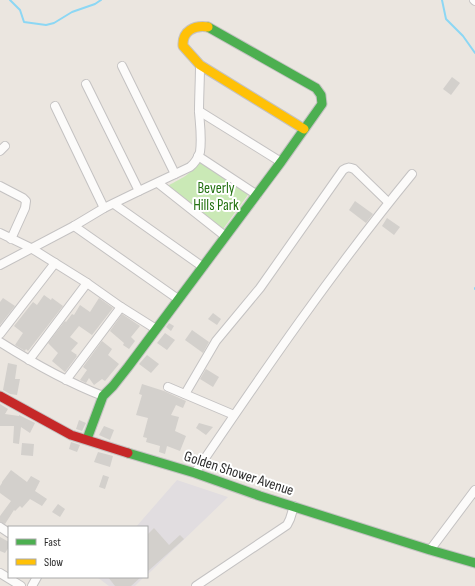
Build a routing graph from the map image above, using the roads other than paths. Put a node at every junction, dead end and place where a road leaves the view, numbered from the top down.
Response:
1 (200, 65) junction
2 (122, 66) dead end
3 (86, 84) dead end
4 (55, 106) dead end
5 (199, 111) junction
6 (304, 129) junction
7 (198, 156) junction
8 (281, 162) junction
9 (175, 174) junction
10 (412, 174) dead end
11 (158, 183) junction
12 (0, 186) edge
13 (139, 191) junction
14 (257, 195) junction
15 (388, 202) junction
16 (114, 204) junction
17 (104, 208) junction
18 (74, 226) junction
19 (0, 234) edge
20 (225, 236) junction
21 (11, 239) junction
22 (31, 248) junction
23 (55, 263) junction
24 (0, 266) edge
25 (203, 267) junction
26 (87, 283) junction
27 (178, 299) junction
28 (121, 307) junction
29 (156, 329) junction
30 (0, 334) edge
31 (0, 342) edge
32 (29, 360) junction
33 (66, 380) junction
34 (168, 387) dead end
35 (185, 394) junction
36 (0, 396) edge
37 (103, 396) junction
38 (234, 415) junction
39 (87, 440) junction
40 (195, 473) junction
41 (475, 490) edge
42 (294, 506) junction
43 (430, 550) junction
44 (475, 563) edge
45 (8, 578) edge
46 (21, 586) edge
47 (196, 586) edge

1 - 5 street
1 - 6 street
1 - 6 street
2 - 9 street
3 - 13 street
4 - 17 street
5 - 7 street
5 - 8 street
6 - 8 street
7 - 9 street
7 - 14 street
8 - 14 street
9 - 11 street
10 - 15 street
11 - 13 street
11 - 20 street
12 - 21 street
13 - 16 street
14 - 20 street
15 - 35 street
15 - 38 street
16 - 17 street
16 - 25 street
17 - 18 street
18 - 22 street
18 - 27 street
19 - 21 street
20 - 25 street
21 - 22 street
22 - 23 street
22 - 24 street
23 - 26 street
23 - 30 street
25 - 27 street
26 - 28 street
26 - 32 street
27 - 29 street
28 - 29 street
28 - 33 street
29 - 37 street
31 - 32 street
32 - 33 street
33 - 37 street
34 - 35 street
35 - 38 street
36 - 39 street, Golden Shower Avenue
37 - 39 street
38 - 40 street
39 - 40 street, Golden Shower Avenue
40 - 42 street, Golden Shower Avenue
41 - 43 street
42 - 43 street, Golden Shower Avenue
42 - 47 street
43 - 44 street, Golden Shower Avenue
45 - 46 street

